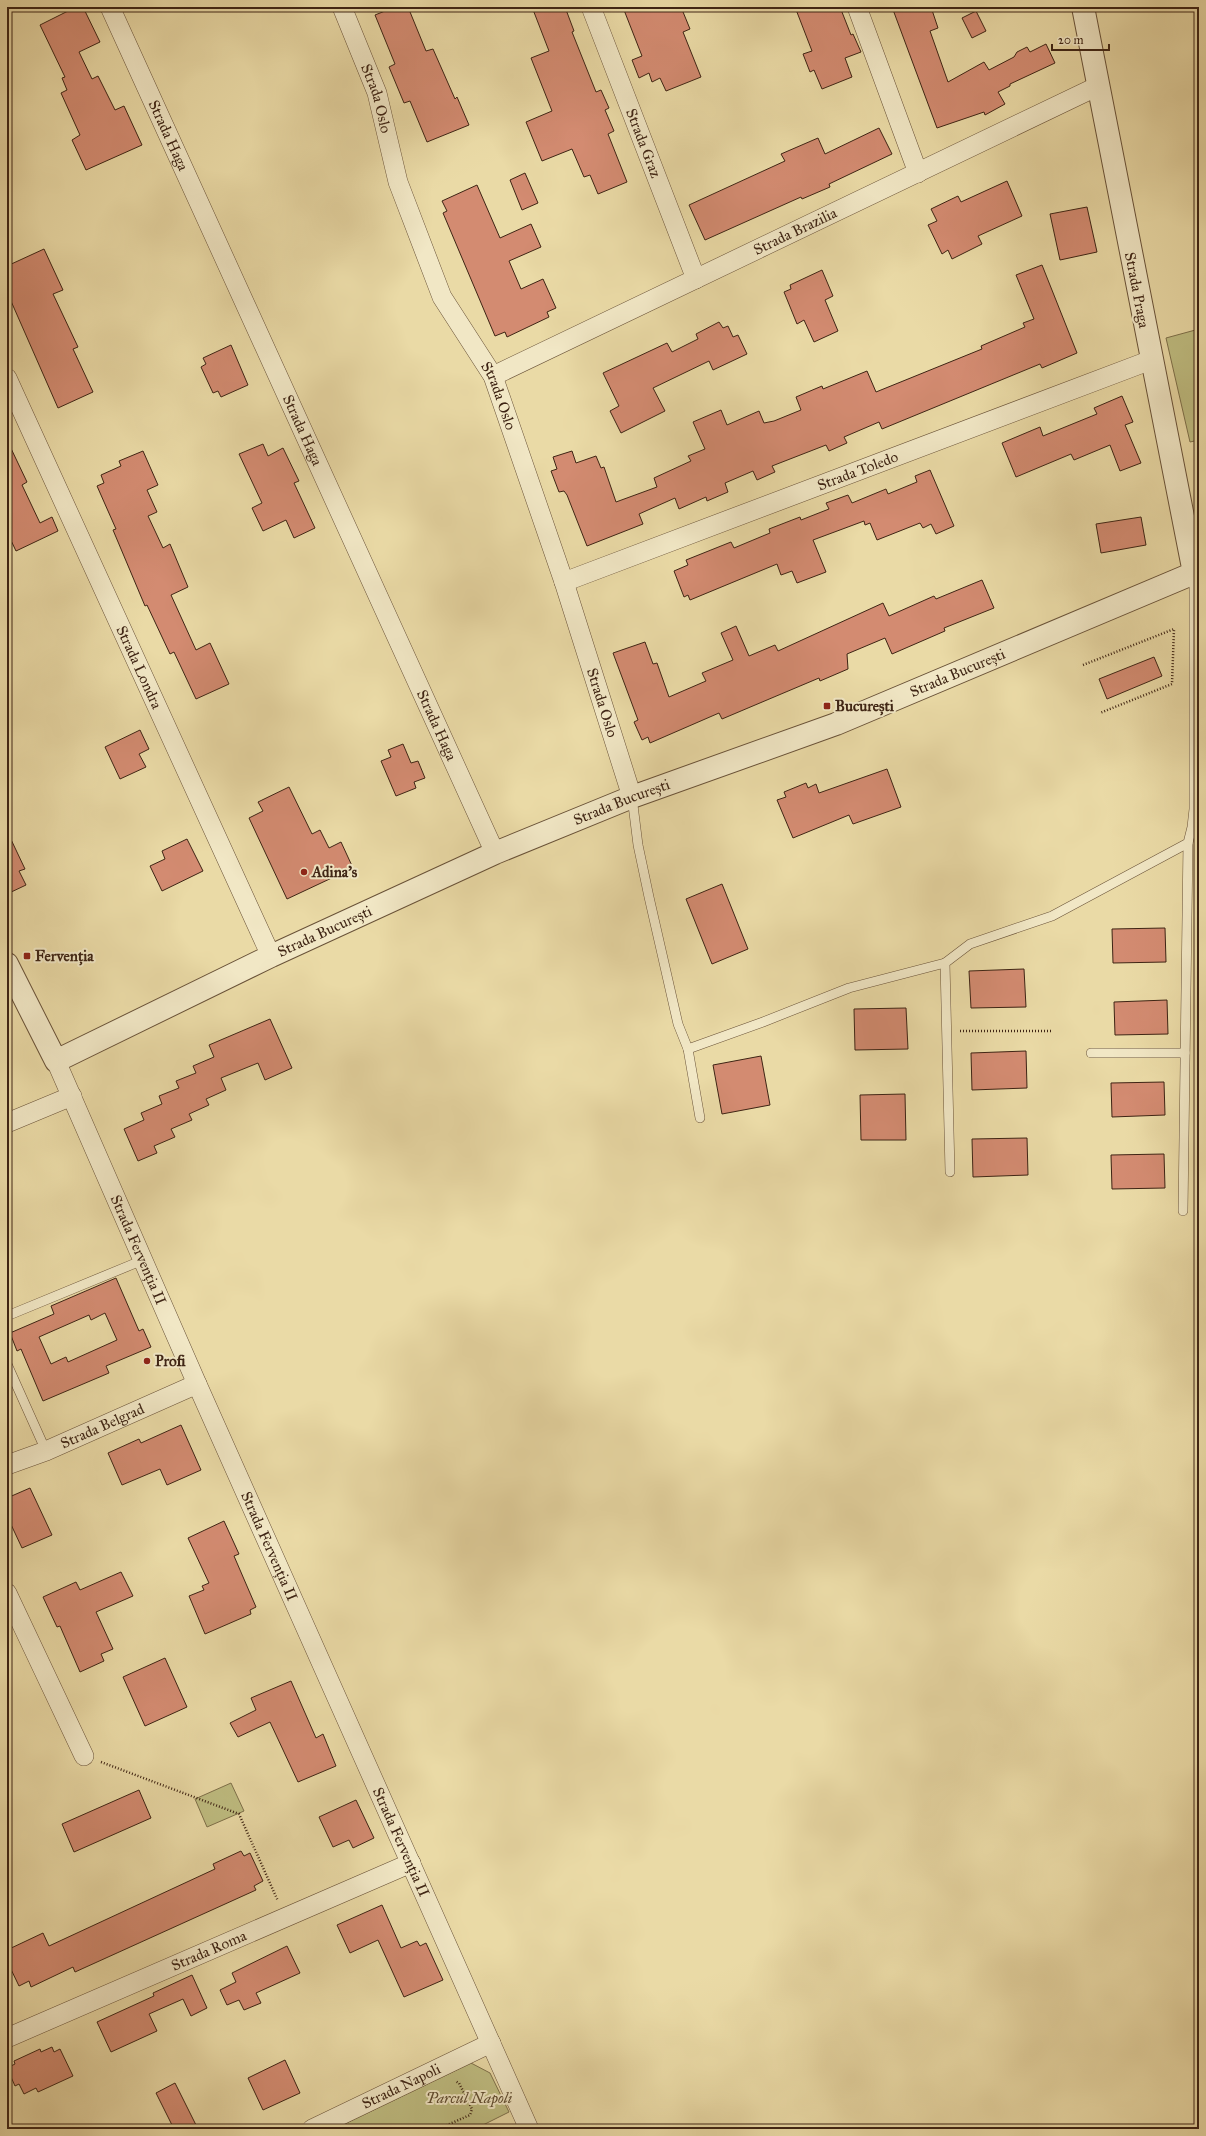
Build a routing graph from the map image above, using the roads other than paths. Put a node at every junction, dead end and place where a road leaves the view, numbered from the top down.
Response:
1 (110, 7) edge
2 (342, 7) edge
3 (591, 7) edge
4 (856, 7) edge
5 (1083, 7) edge
6 (1098, 86) junction
7 (918, 173) junction
8 (696, 279) junction
9 (1151, 360) junction
10 (493, 376) junction
11 (7, 378) edge
12 (1196, 573) edge
13 (564, 582) junction
14 (632, 797) junction
15 (1188, 843) junction
16 (495, 854) junction
17 (271, 956) junction
18 (945, 963) junction
19 (7, 964) edge
20 (688, 1049) junction
21 (1091, 1053) dead end
22 (1185, 1053) junction
23 (56, 1061) junction
24 (72, 1096) junction
25 (700, 1118) dead end
26 (7, 1123) edge
27 (950, 1172) dead end
28 (1183, 1211) dead end
29 (143, 1260) junction
30 (7, 1316) edge
31 (7, 1364) edge
32 (196, 1384) junction
33 (46, 1451) junction
34 (7, 1465) edge
35 (7, 1593) edge
36 (84, 1756) road end
37 (411, 1864) junction
38 (7, 2038) edge
39 (491, 2043) junction
40 (312, 2129) edge
41 (529, 2129) edge

1 - 16 street, Strada Haga
2 - 10 street, Strada Oslo
3 - 8 street, Strada Graz
4 - 7 street
5 - 6 street, Strada Praga
6 - 7 street, Strada Brazilia
6 - 9 street, Strada Praga
7 - 8 street, Strada Brazilia
8 - 10 street, Strada Brazilia
9 - 12 street, Strada Praga
9 - 13 street, Strada Toledo
10 - 13 street, Strada Oslo
11 - 17 street, Strada Londra
12 - 14 street, Strada București
12 - 15 lane
13 - 14 street, Strada Oslo
14 - 16 street, Strada București
14 - 20 lane
15 - 18 lane
15 - 22 lane
16 - 17 street, Strada București
17 - 23 street, Strada București
18 - 20 lane
18 - 27 lane
19 - 23 street, Strada Fervenția II
20 - 25 lane
21 - 22 lane
22 - 28 lane
23 - 24 street, Strada Fervenția II
24 - 26 street
24 - 29 street, Strada Fervenția II
29 - 30 lane
29 - 32 street, Strada Fervenția II
31 - 33 lane
32 - 33 street, Strada Belgrad
32 - 37 street, Strada Fervenția II
33 - 34 street, Strada Belgrad
35 - 36 street
37 - 38 street, Strada Roma
37 - 39 street, Strada Fervenția II
39 - 40 street, Strada Napoli
39 - 41 street, Strada Fervenția II

